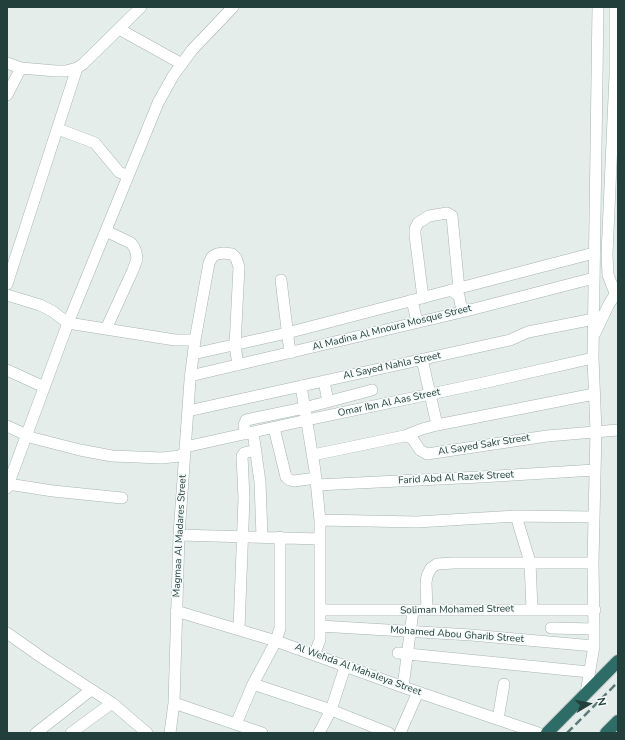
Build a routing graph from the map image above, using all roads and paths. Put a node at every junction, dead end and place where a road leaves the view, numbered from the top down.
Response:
1 (141, 7) edge
2 (233, 7) edge
3 (598, 7) edge
4 (615, 7) edge
5 (119, 29) junction
6 (7, 63) edge
7 (182, 64) junction
8 (21, 68) junction
9 (77, 68) junction
10 (7, 95) edge
11 (58, 128) junction
12 (128, 176) junction
13 (106, 231) junction
14 (594, 253) junction
15 (594, 278) junction
16 (281, 280) dead end
17 (7, 284) edge
18 (455, 290) junction
19 (617, 291) edge
20 (7, 295) edge
21 (418, 299) junction
22 (470, 310) junction
23 (594, 319) junction
24 (417, 322) junction
25 (68, 323) junction
26 (106, 329) junction
27 (287, 333) junction
28 (593, 337) junction
29 (195, 340) junction
30 (235, 345) junction
31 (290, 353) junction
32 (193, 354) junction
33 (593, 358) junction
34 (422, 359) junction
35 (238, 365) junction
36 (7, 370) edge
37 (190, 376) junction
38 (324, 381) junction
39 (301, 386) junction
40 (44, 387) junction
41 (372, 390) dead end
42 (594, 394) junction
43 (430, 395) junction
44 (328, 402) junction
45 (304, 408) junction
46 (188, 411) junction
47 (307, 420) junction
48 (438, 425) junction
49 (7, 426) edge
50 (274, 428) junction
51 (618, 430) edge
52 (596, 431) junction
53 (250, 433) junction
54 (26, 436) junction
55 (407, 436) junction
56 (185, 450) junction
57 (256, 450) junction
58 (313, 455) junction
59 (11, 462) edge
60 (595, 470) junction
61 (317, 482) junction
62 (8, 486) edge
63 (122, 498) dead end
64 (516, 516) junction
65 (594, 517) junction
66 (320, 520) junction
67 (179, 535) junction
68 (243, 536) junction
69 (262, 537) junction
70 (280, 537) junction
71 (320, 539) junction
72 (530, 562) junction
73 (593, 563) junction
74 (532, 609) junction
75 (320, 610) junction
76 (427, 610) junction
77 (594, 610) junction
78 (176, 611) junction
79 (413, 611) junction
80 (320, 626) junction
81 (551, 628) dead end
82 (239, 629) junction
83 (594, 629) junction
84 (410, 631) junction
85 (7, 633) edge
86 (276, 641) junction
87 (594, 646) junction
88 (312, 654) junction
89 (402, 654) junction
90 (618, 661) edge
91 (345, 667) junction
92 (589, 672) junction
93 (253, 684) junction
94 (504, 684) dead end
95 (403, 687) junction
96 (91, 690) junction
97 (418, 692) junction
98 (586, 693) junction
99 (112, 703) junction
100 (174, 703) junction
101 (331, 710) junction
102 (498, 719) junction
103 (618, 721) edge
104 (236, 724) junction
105 (36, 733) edge
106 (71, 733) edge
107 (147, 733) edge
108 (170, 733) edge
109 (262, 733) edge
110 (319, 733) edge
111 (389, 733) edge
112 (400, 733) edge
113 (538, 733) edge
114 (547, 733) edge
115 (606, 733) edge

1 - 5 street
2 - 7 street
3 - 14 street
4 - 19 street
5 - 7 street
5 - 9 street
6 - 8 street
7 - 12 street
8 - 9 street
8 - 10 street
9 - 11 street
11 - 12 street
11 - 17 street
12 - 13 street
13 - 25 street
13 - 26 street
14 - 15 street
14 - 18 street
15 - 22 street, Al Madina Al Mnoura Mosque Street
15 - 23 street
16 - 27 street
18 - 21 street
18 - 21 street
18 - 22 street
19 - 28 street
20 - 25 street
21 - 24 street
21 - 27 street
22 - 24 street, Al Madina Al Mnoura Mosque Street
23 - 28 street
23 - 34 street, Al Sayed Nahla Street
24 - 31 street, Al Madina Al Mnoura Mosque Street
25 - 26 street
25 - 40 street
26 - 29 street
27 - 30 street
27 - 31 street
28 - 33 street
29 - 30 street, Magmaa Al Madares Street
29 - 32 street, Magmaa Al Madares Street
30 - 32 street
30 - 35 street, Magmaa Al Madares Street
31 - 35 street, Al Madina Al Mnoura Mosque Street
32 - 37 street, Magmaa Al Madares Street
33 - 42 street
33 - 43 street, Omar Ibn Al Aas Street
34 - 38 street, Al Sayed Nahla Street
34 - 43 street
35 - 37 street, Al Madina Al Mnoura Mosque Street
36 - 40 street
37 - 46 street, Magmaa Al Madares Street
38 - 39 street, Al Sayed Nahla Street
38 - 44 street
39 - 45 street
39 - 46 street, Al Sayed Nahla Street
40 - 54 street
41 - 44 street
42 - 48 street
42 - 52 street
43 - 47 street, Omar Ibn Al Aas Street
43 - 48 street
44 - 45 street
45 - 47 street
45 - 53 street
46 - 56 street, Magmaa Al Madares Street
47 - 50 street, Omar Ibn Al Aas Street
47 - 58 street
48 - 55 street
49 - 54 street, Omar Ibn Al Aas Street
50 - 53 street, Omar Ibn Al Aas Street
50 - 61 street, Farid Abd Al Razek Street
51 - 52 street, Al Sayed Sakr Street
52 - 55 street, Al Sayed Sakr Street
52 - 60 street
53 - 56 street, Omar Ibn Al Aas Street
53 - 57 street
54 - 56 street, Omar Ibn Al Aas Street
54 - 59 street
55 - 58 street
56 - 67 street, Magmaa Al Madares Street
57 - 68 street
57 - 69 street
58 - 61 street
59 - 62 street
60 - 61 street, Farid Abd Al Razek Street
60 - 65 street
61 - 66 street
62 - 63 street
64 - 65 street
64 - 66 street
64 - 72 street
65 - 73 street
66 - 71 street
67 - 68 street
67 - 78 street, Magmaa Al Madares Street
68 - 69 street
68 - 82 street
69 - 70 street
70 - 71 street
70 - 86 street
71 - 75 street
72 - 73 street
72 - 74 street
72 - 76 street
73 - 77 street
74 - 76 street, Soliman Mohamed Street
74 - 77 street, Soliman Mohamed Street
75 - 79 street, Soliman Mohamed Street
75 - 80 street
76 - 79 street, Soliman Mohamed Street
77 - 83 street
78 - 82 street, Al Wehda Al Mahaleya Street
78 - 100 street, Magmaa Al Madares Street
79 - 84 street
80 - 84 street, Mohamed Abou Gharib Street
80 - 88 street
81 - 83 street
82 - 86 street, Al Wehda Al Mahaleya Street
83 - 87 street
84 - 87 street, Mohamed Abou Gharib Street
84 - 89 street
85 - 96 street
86 - 88 street, Al Wehda Al Mahaleya Street
86 - 93 street
87 - 92 street
88 - 91 street, Al Wehda Al Mahaleya Street
89 - 92 street
89 - 95 street
90 - 98 highway
91 - 95 street, Al Wehda Al Mahaleya Street
91 - 101 street
92 - 98 street
93 - 101 street
93 - 104 street
94 - 102 street
95 - 97 street, Al Wehda Al Mahaleya Street
96 - 99 street
96 - 105 street
97 - 102 street, Al Wehda Al Mahaleya Street
97 - 112 street
98 - 114 highway
99 - 106 street
99 - 107 street
100 - 104 street
100 - 108 street, Magmaa Al Madares Street
101 - 110 street
101 - 111 street
102 - 113 street, Al Wehda Al Mahaleya Street
103 - 115 highway
104 - 109 street

